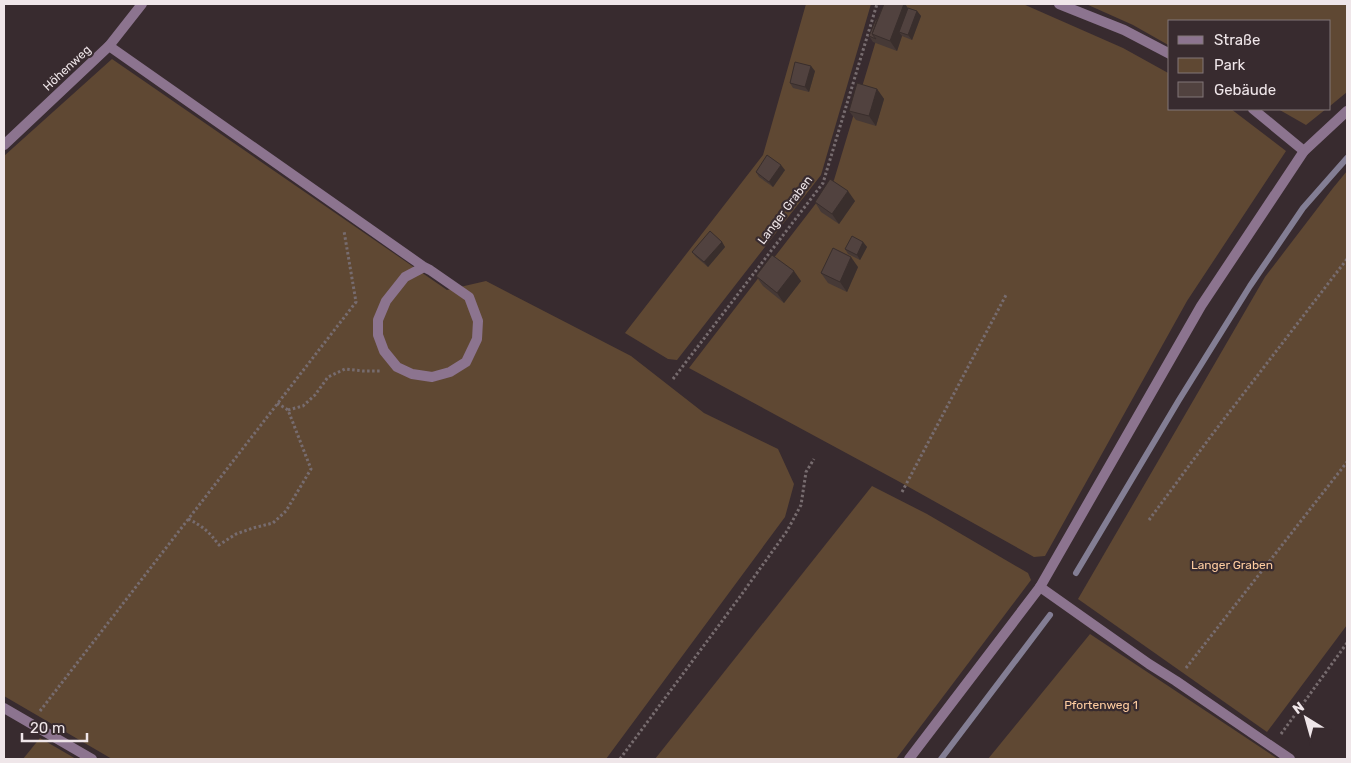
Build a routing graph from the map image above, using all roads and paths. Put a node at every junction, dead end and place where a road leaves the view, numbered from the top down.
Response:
1 (142, 4) edge
2 (877, 4) edge
3 (1059, 4) edge
4 (109, 46) junction
5 (1168, 53) edge
6 (1254, 110) edge
7 (1347, 112) edge
8 (4, 145) edge
9 (1304, 151) junction
10 (340, 208) junction
11 (1347, 259) edge
12 (424, 267) junction
13 (1006, 295) dead end
14 (397, 367) junction
15 (673, 379) dead end
16 (277, 403) junction
17 (288, 410) junction
18 (814, 459) dead end
19 (1347, 462) edge
20 (902, 492) dead end
21 (188, 519) junction
22 (1149, 520) dead end
23 (1040, 587) junction
24 (1347, 643) edge
25 (1176, 681) junction
26 (4, 708) edge
27 (30, 723) junction
28 (1272, 747) junction
29 (92, 759) edge
30 (620, 759) edge
31 (909, 759) edge
32 (1290, 759) edge

1 - 4 street, Höhenweg
2 - 15 path, Langer Graben
3 - 5 street
4 - 8 street, Höhenweg
4 - 10 street
6 - 9 street
7 - 9 street
9 - 23 street
10 - 12 street
10 - 16 path
11 - 22 path
12 - 14 street
12 - 14 street
13 - 20 path
14 - 17 path
16 - 17 path
16 - 21 path
17 - 21 path
18 - 30 path
19 - 25 path
21 - 27 path
23 - 25 street
23 - 31 street
24 - 28 path
25 - 28 street
26 - 27 street
27 - 29 street
28 - 32 street

